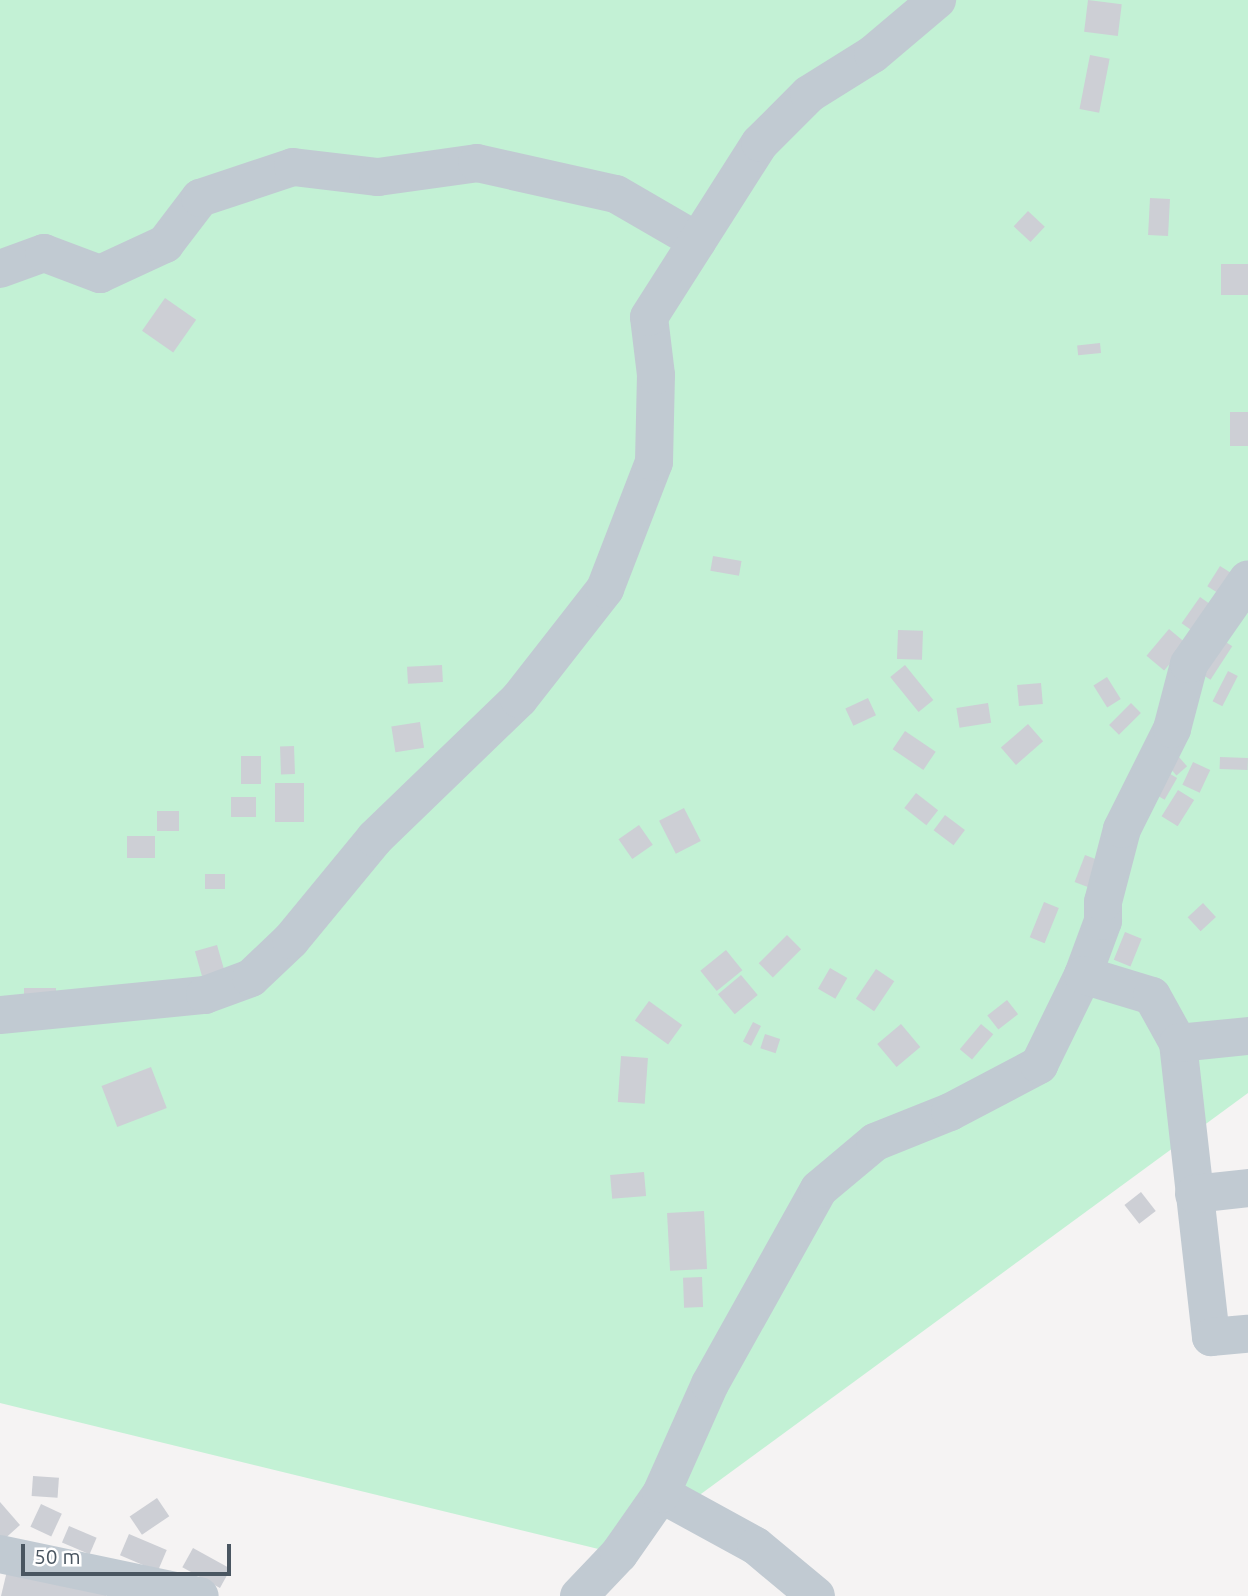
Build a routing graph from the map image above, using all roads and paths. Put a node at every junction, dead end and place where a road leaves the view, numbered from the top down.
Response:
1 (937, 0) edge
2 (697, 241) junction
3 (0, 269) edge
4 (1248, 579) edge
5 (1083, 975) junction
6 (0, 1015) edge
7 (1248, 1036) edge
8 (1178, 1043) junction
9 (1248, 1188) edge
10 (1194, 1194) junction
11 (1248, 1334) edge
12 (661, 1494) junction
13 (0, 1554) edge
14 (200, 1596) edge
15 (579, 1596) edge
16 (816, 1596) edge

1 - 2 street
2 - 3 street
2 - 6 street
4 - 5 street
5 - 8 street
5 - 12 street
7 - 8 street
8 - 10 street
9 - 10 street
10 - 11 street
12 - 15 street
12 - 16 street
13 - 14 street

